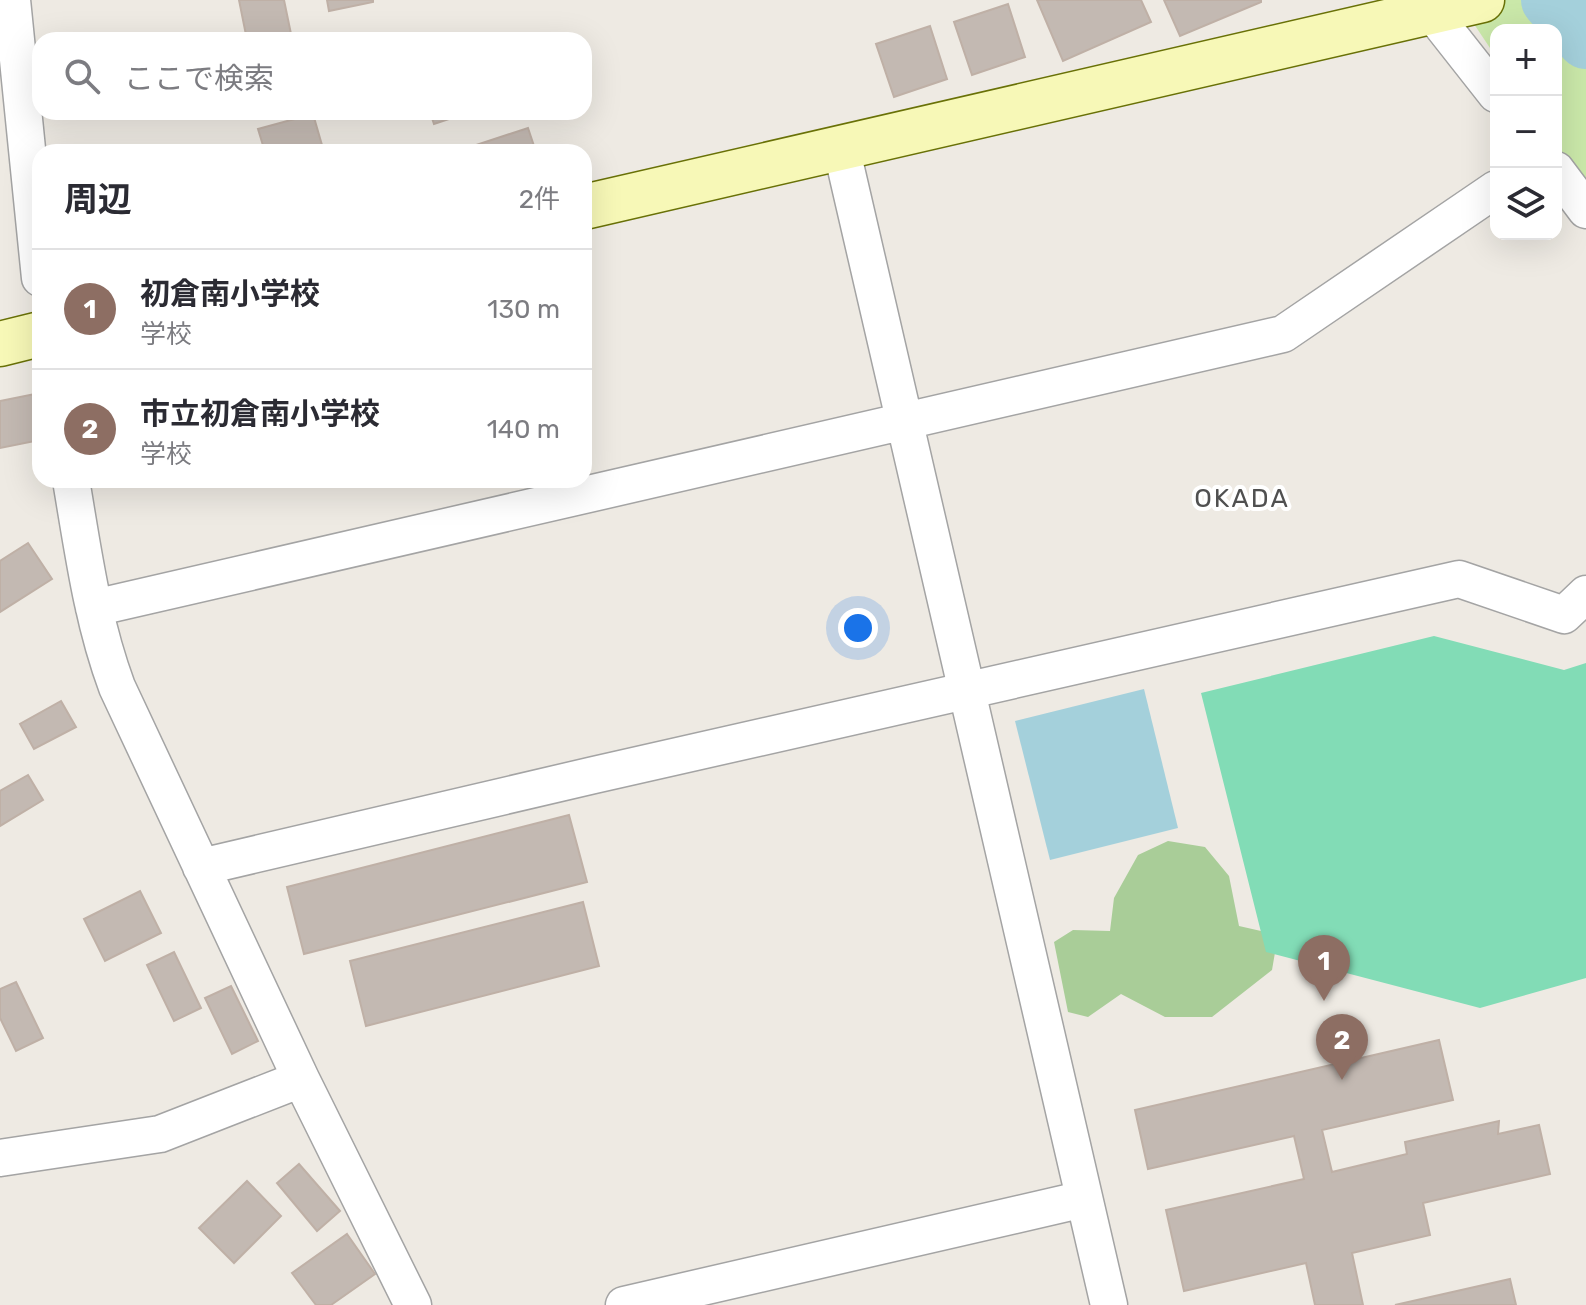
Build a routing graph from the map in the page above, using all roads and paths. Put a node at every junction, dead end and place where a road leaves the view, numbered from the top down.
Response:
1 (12, 0) edge
2 (1445, 5) edge
3 (1490, 84) edge
4 (841, 147) junction
5 (1562, 178) edge
6 (1490, 193) edge
7 (32, 199) edge
8 (592, 205) edge
9 (1586, 210) edge
10 (32, 336) edge
11 (0, 344) edge
12 (904, 421) junction
13 (72, 488) edge
14 (1586, 594) edge
15 (94, 608) junction
16 (967, 692) junction
17 (201, 867) junction
18 (301, 1079) junction
19 (0, 1158) edge
20 (1084, 1199) junction
21 (413, 1305) edge
22 (624, 1305) edge
23 (1109, 1305) edge

1 - 7 street
2 - 3 street
2 - 4 street
4 - 8 street
4 - 12 street
5 - 9 street
6 - 12 street
10 - 11 street
12 - 15 street
12 - 16 street
13 - 15 street
14 - 16 street
15 - 17 street
16 - 17 street
16 - 20 street
17 - 18 street
18 - 19 street
18 - 21 street
20 - 22 street
20 - 23 street

